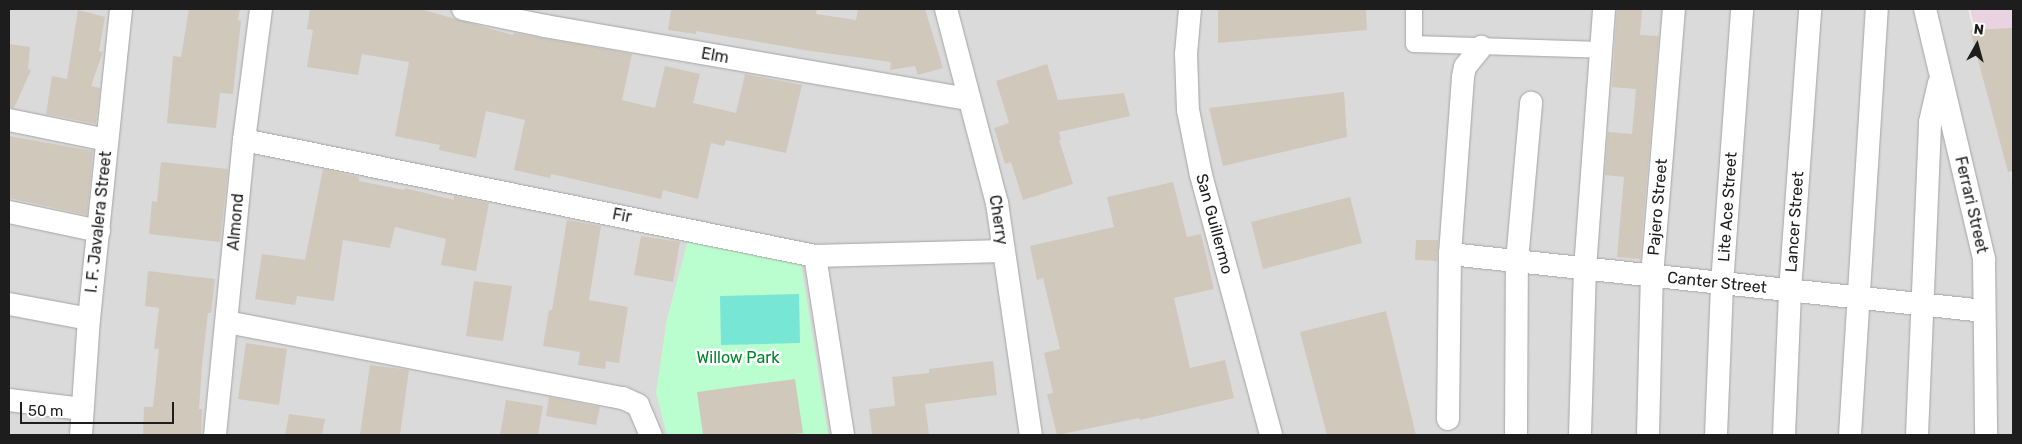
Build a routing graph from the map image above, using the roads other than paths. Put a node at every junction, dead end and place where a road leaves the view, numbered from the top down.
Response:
1 (121, 9) edge
2 (261, 9) edge
3 (463, 9) edge
4 (946, 9) edge
5 (1190, 9) edge
6 (1414, 9) edge
7 (1604, 9) edge
8 (1674, 9) edge
9 (1742, 9) edge
10 (1810, 9) edge
11 (1876, 9) edge
12 (1925, 9) edge
13 (1481, 47) junction
14 (1601, 50) junction
15 (1940, 77) junction
16 (968, 100) junction
17 (1531, 103) dead end
18 (9, 120) edge
19 (107, 140) junction
20 (244, 140) junction
21 (9, 212) edge
22 (100, 231) junction
23 (1003, 251) junction
24 (1450, 254) junction
25 (815, 256) junction
26 (1516, 261) junction
27 (1585, 269) junction
28 (1652, 276) junction
29 (1722, 284) junction
30 (1790, 291) junction
31 (1858, 299) junction
32 (9, 304) edge
33 (1921, 305) junction
34 (1984, 311) junction
35 (89, 319) junction
36 (227, 322) junction
37 (9, 400) edge
38 (82, 409) junction
39 (1448, 419) dead end
40 (81, 435) edge
41 (215, 435) edge
42 (650, 435) edge
43 (844, 435) edge
44 (1031, 435) edge
45 (1271, 435) edge
46 (1516, 435) edge
47 (1580, 435) edge
48 (1648, 435) edge
49 (1716, 435) edge
50 (1784, 435) edge
51 (1850, 435) edge
52 (1917, 435) edge
53 (1986, 435) edge

1 - 19 street, I. F. Javalera Street
2 - 20 street, Almond
3 - 16 street, Elm
4 - 16 street, Cherry
5 - 45 street, San Guillermo
6 - 13 street
7 - 14 street
8 - 28 street, Pajero Street
9 - 29 street, Lite Ace Street
10 - 30 street, Lancer Street
11 - 31 street
12 - 15 street, Ferrari Street
13 - 14 street
13 - 24 street
14 - 27 street
15 - 33 street
15 - 34 street, Ferrari Street
16 - 23 street, Cherry
17 - 26 street
18 - 19 street
19 - 22 street, I. F. Javalera Street
20 - 25 street, Fir
20 - 36 street, Almond
21 - 22 street
22 - 35 street, I. F. Javalera Street
23 - 25 street, Fir
23 - 44 street, Cherry
24 - 26 street, Canter Street
24 - 39 street
25 - 43 street
26 - 27 street, Canter Street
26 - 46 street
27 - 28 street, Canter Street
27 - 47 street
28 - 29 street, Canter Street
28 - 48 street, Pajero Street
29 - 30 street, Canter Street
29 - 49 street, Lite Ace Street
30 - 31 street, Canter Street
30 - 50 street, Lancer Street
31 - 33 street, Canter Street
31 - 51 street
32 - 35 street
33 - 34 street, Canter Street
33 - 52 street
34 - 53 street, Ferrari Street
35 - 38 street, I. F. Javalera Street
36 - 41 street, Almond
36 - 42 street
37 - 38 street
38 - 40 street, I. F. Javalera Street

